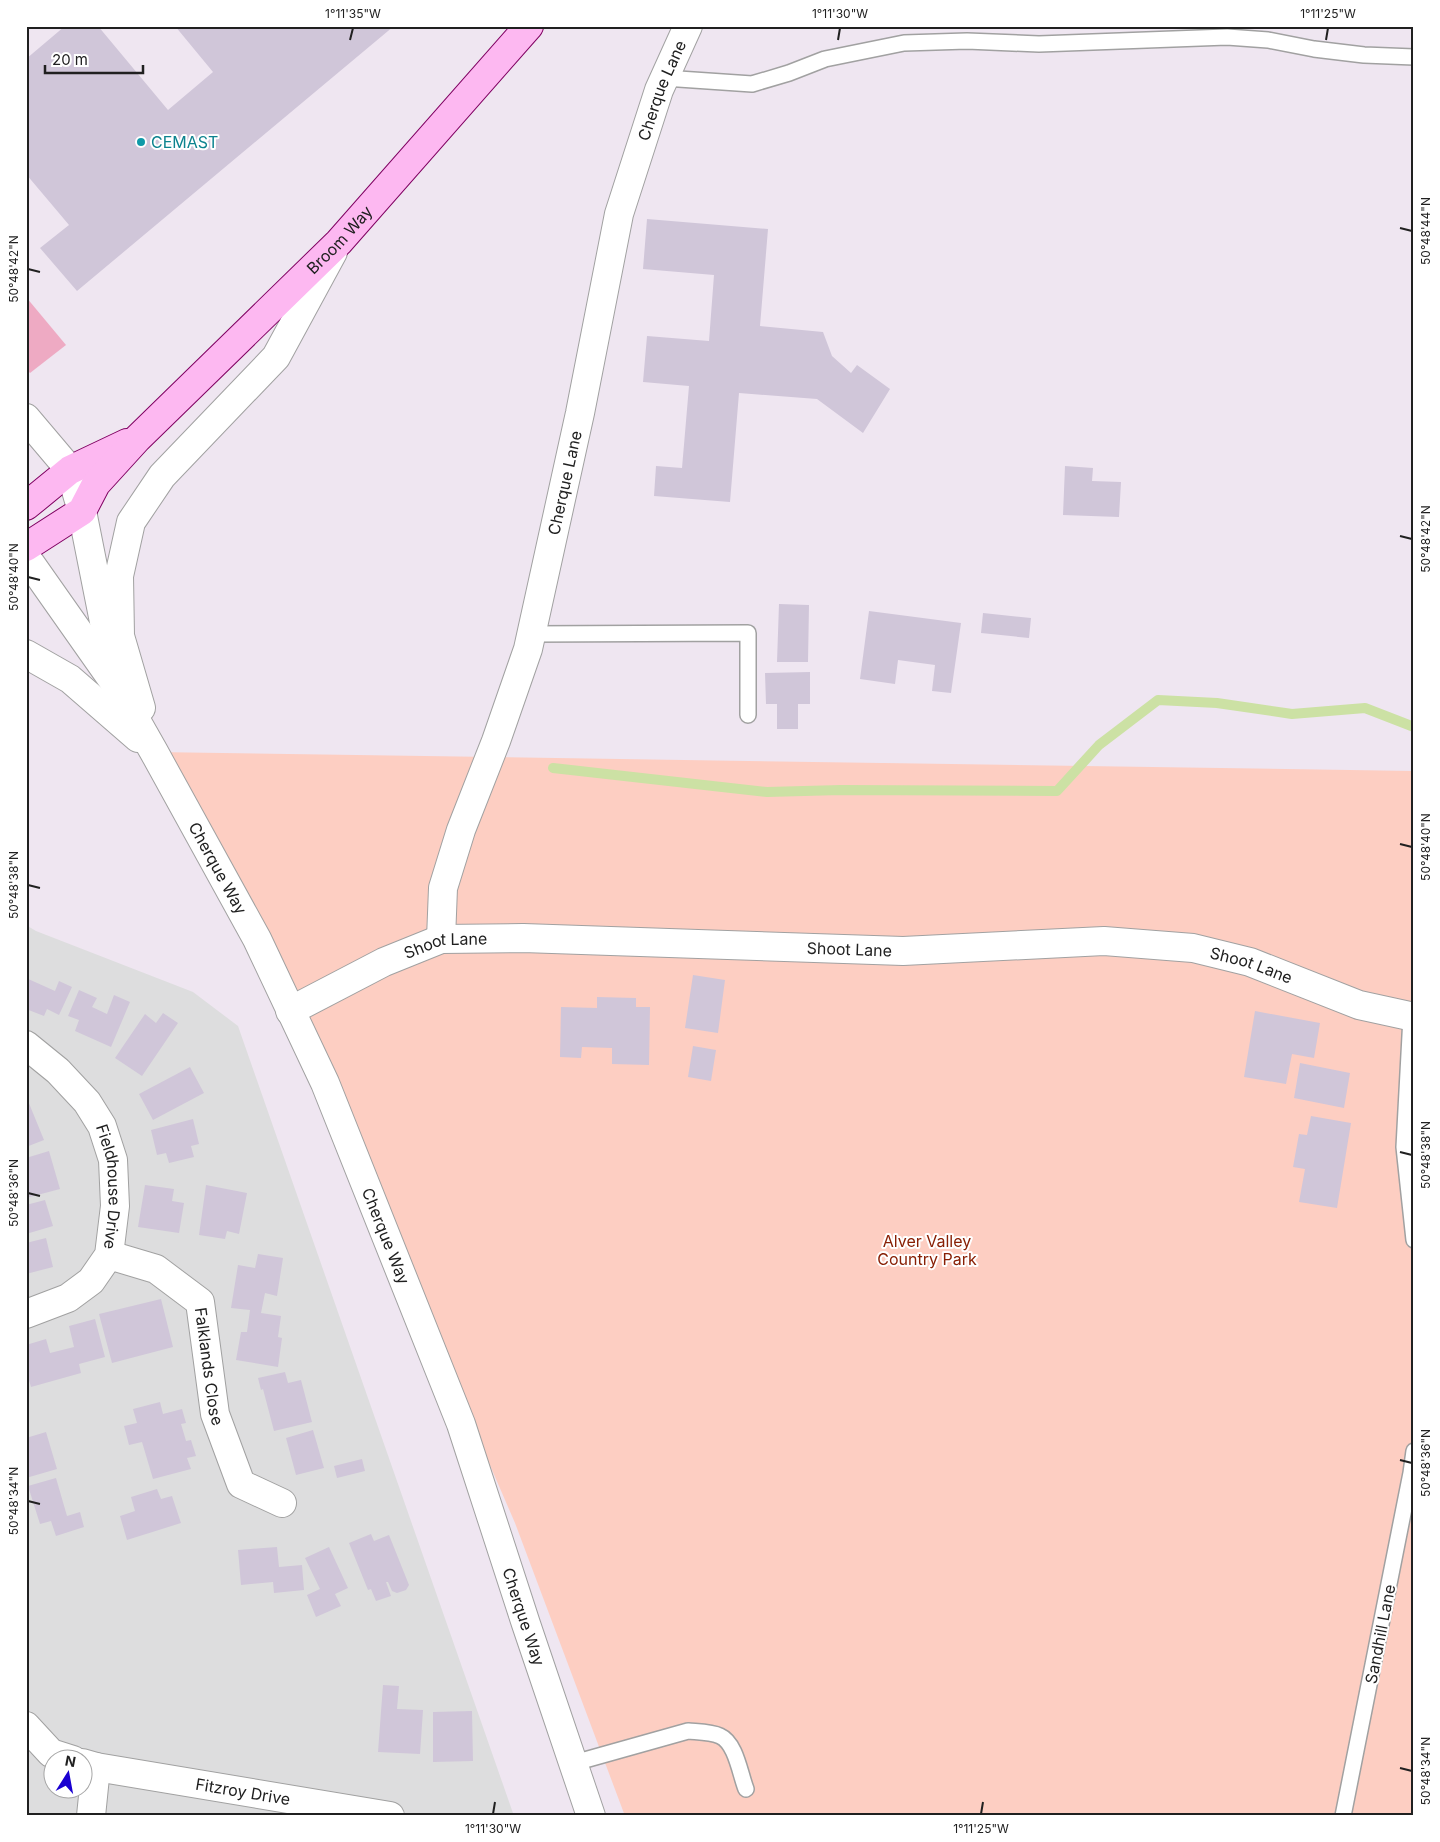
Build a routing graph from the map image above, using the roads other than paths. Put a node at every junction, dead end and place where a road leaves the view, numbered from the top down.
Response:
1 (529, 26) edge
2 (688, 26) edge
3 (1414, 57) edge
4 (664, 78) junction
5 (339, 242) junction
6 (26, 418) edge
7 (137, 438) junction
8 (70, 470) junction
9 (26, 506) edge
10 (82, 512) junction
11 (26, 547) edge
12 (26, 557) edge
13 (532, 634) junction
14 (26, 654) edge
15 (116, 685) junction
16 (748, 715) dead end
17 (154, 752) junction
18 (441, 939) junction
19 (290, 1011) junction
20 (1412, 1017) edge
21 (26, 1045) edge
22 (1414, 1240) edge
23 (109, 1255) junction
24 (26, 1314) edge
25 (1414, 1451) edge
26 (282, 1503) dead end
27 (26, 1726) edge
28 (48, 1750) edge
29 (574, 1763) junction
30 (92, 1764) edge
31 (746, 1789) dead end
32 (89, 1800) edge
33 (91, 1816) edge
34 (390, 1816) edge
35 (591, 1816) edge
36 (1343, 1816) edge

1 - 5 main road, Broom Way
2 - 4 street, Cherque Lane
3 - 4 lane
4 - 13 street, Cherque Lane
5 - 7 main road, Broom Way
5 - 17 street
6 - 8 street
7 - 8 main road, Broom Way
7 - 10 main road, Broom Way
8 - 9 main road, Broom Way
8 - 10 street, Cherque Way
10 - 11 main road
10 - 15 street, Cherque Way
12 - 15 street, Cherque Way
13 - 16 lane
13 - 18 street, Cherque Lane
14 - 17 street
15 - 17 street, Cherque Way
17 - 19 street, Cherque Way
18 - 19 street, Shoot Lane
18 - 20 street, Shoot Lane
19 - 29 street, Cherque Way
20 - 22 lane
21 - 23 street, Fieldhouse Drive
23 - 24 street, Fieldhouse Drive
23 - 26 street, Falklands Close
25 - 36 lane, Sandhill Lane
27 - 28 street, Fitzroy Drive
29 - 31 lane
29 - 35 street, Cherque Way
30 - 34 street, Fitzroy Drive
32 - 33 street

